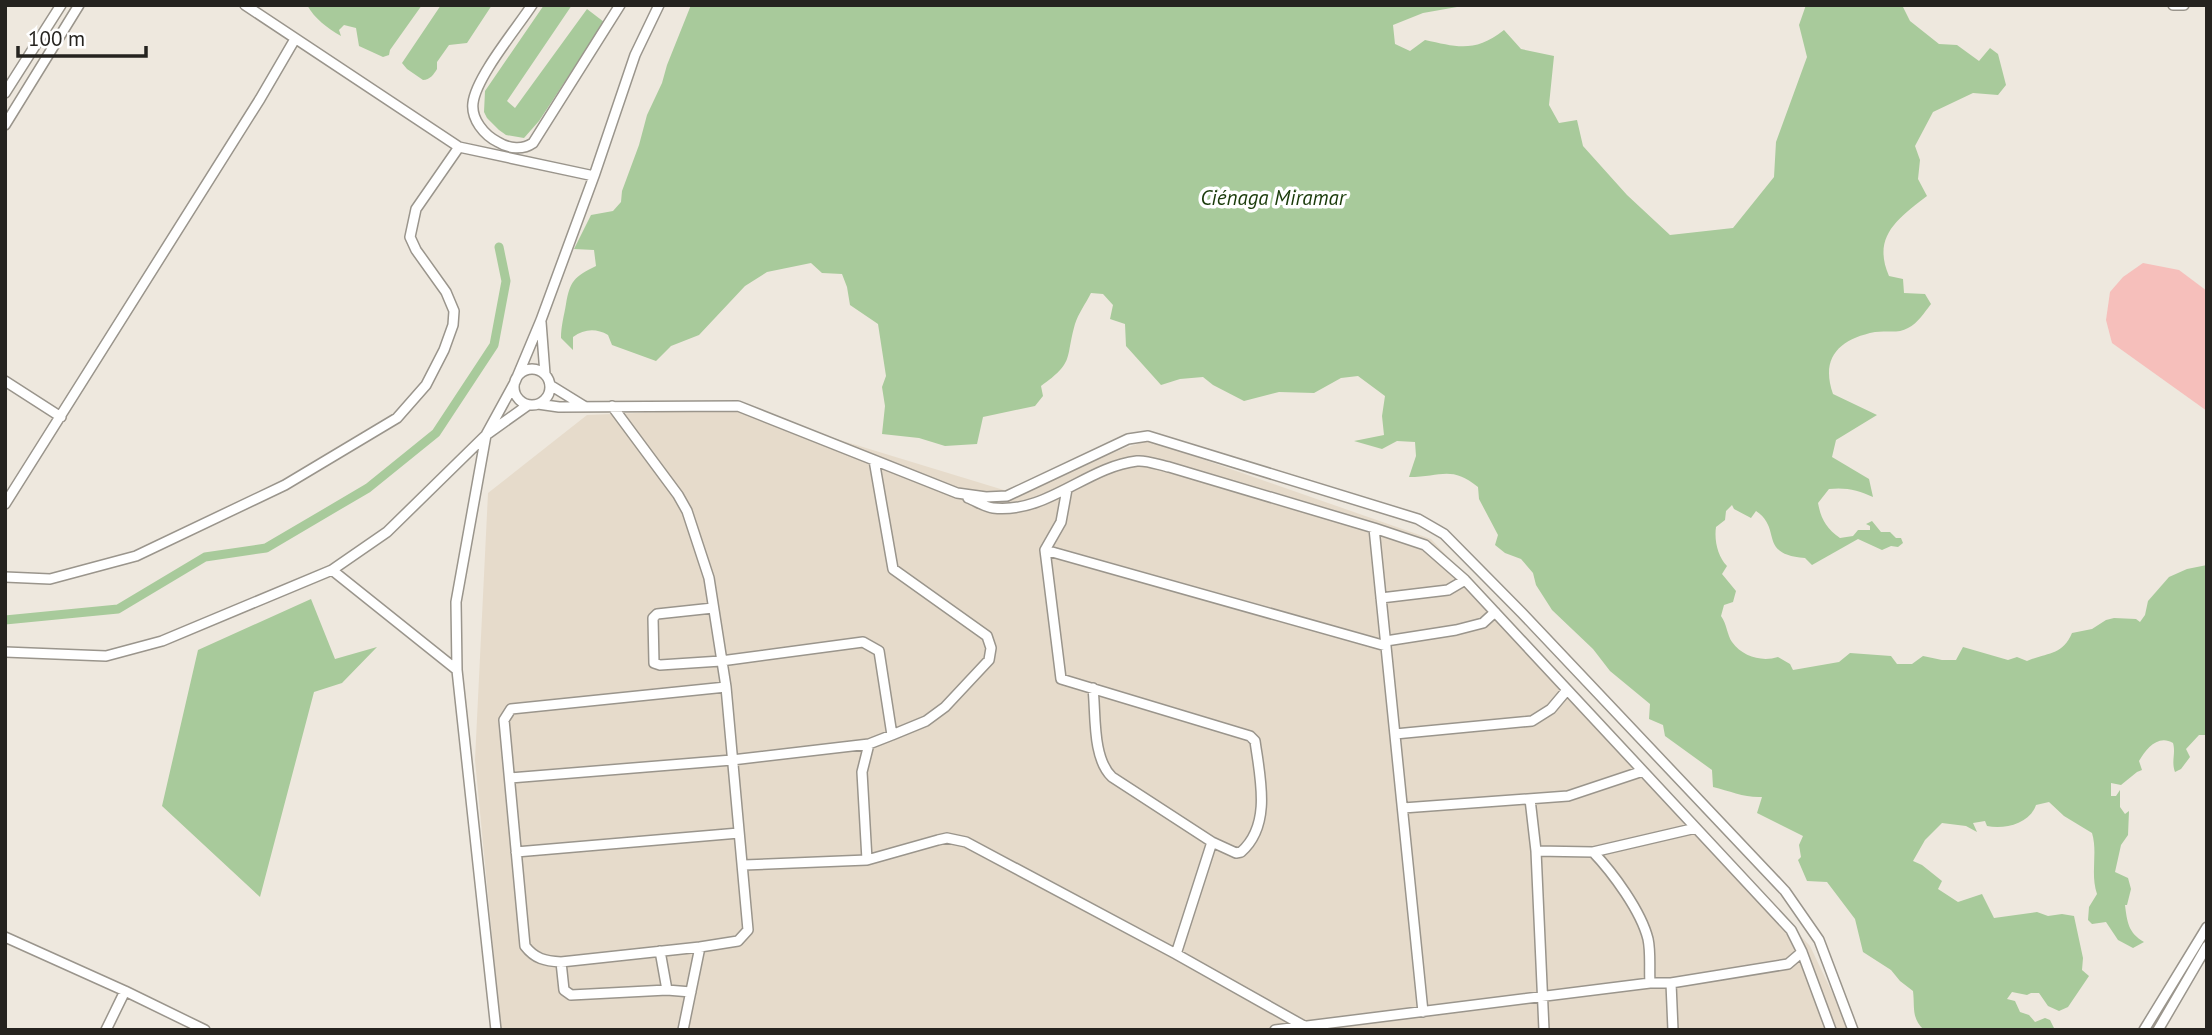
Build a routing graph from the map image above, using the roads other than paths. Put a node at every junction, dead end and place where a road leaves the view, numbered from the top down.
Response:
1 (61, 5) edge
2 (79, 5) edge
3 (246, 5) edge
4 (532, 5) edge
5 (620, 5) edge
6 (659, 5) edge
7 (2173, 5) edge
8 (2184, 5) edge
9 (295, 39) junction
10 (5, 93) edge
11 (5, 125) edge
12 (459, 147) junction
13 (594, 176) junction
14 (541, 320) junction
15 (545, 374) junction
16 (5, 381) edge
17 (515, 382) junction
18 (550, 385) junction
19 (533, 405) junction
20 (612, 406) junction
21 (585, 407) junction
22 (61, 417) junction
23 (486, 435) junction
24 (874, 460) junction
25 (1067, 489) junction
26 (957, 493) junction
27 (5, 504) edge
28 (1374, 528) junction
29 (1045, 550) junction
30 (332, 570) junction
31 (5, 577) edge
32 (1465, 580) junction
33 (1381, 598) junction
34 (713, 608) junction
35 (1494, 612) junction
36 (1386, 644) junction
37 (5, 652) edge
38 (721, 661) junction
39 (457, 670) junction
40 (726, 687) junction
41 (1093, 688) junction
42 (1567, 690) junction
43 (1395, 734) junction
44 (892, 735) junction
45 (869, 744) junction
46 (732, 760) junction
47 (1643, 771) junction
48 (510, 778) junction
49 (1530, 799) junction
50 (1403, 808) junction
51 (1696, 828) junction
52 (739, 833) junction
53 (1212, 842) junction
54 (1536, 851) junction
55 (516, 852) junction
56 (1593, 852) junction
57 (867, 860) junction
58 (744, 865) junction
59 (2207, 927) edge
60 (5, 937) edge
61 (2207, 946) edge
62 (700, 947) junction
63 (660, 951) junction
64 (1802, 952) junction
65 (1176, 954) junction
66 (561, 962) junction
67 (1671, 983) junction
68 (1650, 984) junction
69 (667, 990) junction
70 (125, 991) junction
71 (691, 992) junction
72 (1543, 998) junction
73 (1423, 1012) junction
74 (1304, 1026) junction
75 (2163, 1028) edge
76 (106, 1030) edge
77 (205, 1030) edge
78 (496, 1030) edge
79 (683, 1030) edge
80 (1275, 1030) edge
81 (1544, 1030) edge
82 (1673, 1030) edge
83 (1831, 1030) edge
84 (1853, 1030) edge
85 (2144, 1030) edge

1 - 10 street
2 - 11 street
3 - 9 street
4 - 5 street
6 - 13 street
7 - 8 street
9 - 12 street
9 - 22 street
12 - 13 street
12 - 31 street
13 - 14 street
14 - 15 street
14 - 17 street
15 - 17 street
15 - 18 street
16 - 22 street
17 - 19 street
17 - 23 street
18 - 19 street
18 - 21 street
19 - 21 street
19 - 23 street
20 - 21 street
20 - 24 street
20 - 34 street
22 - 27 street
23 - 30 street
23 - 39 street
24 - 26 street
24 - 44 street
25 - 26 street
25 - 28 street
25 - 29 street
26 - 84 street
28 - 32 street
28 - 33 street
29 - 36 street
29 - 41 street
30 - 37 street
30 - 39 street
32 - 33 street
32 - 35 street
33 - 36 street
34 - 38 street
34 - 38 street
35 - 36 street
35 - 42 street
36 - 43 street
38 - 40 street
38 - 44 street
39 - 78 street
40 - 46 street
40 - 48 street
41 - 53 street
41 - 53 street
42 - 43 street
42 - 47 street
43 - 50 street
44 - 45 street
45 - 46 street
45 - 57 street
46 - 48 street
46 - 52 street
47 - 49 street
47 - 51 street
48 - 55 street
49 - 50 street
49 - 54 street
50 - 73 street
51 - 56 street
51 - 64 street
52 - 55 street
52 - 58 street
53 - 65 street
54 - 56 street
54 - 72 street
55 - 66 street
56 - 68 street
57 - 58 street
57 - 65 street
58 - 62 street
59 - 85 street
60 - 70 street
61 - 75 street
62 - 63 street
62 - 71 street
63 - 66 street
63 - 69 street
64 - 67 street
64 - 83 street
65 - 74 street
66 - 69 street
67 - 68 street
67 - 82 street
68 - 72 street
69 - 71 street
70 - 76 street
70 - 77 street
71 - 79 street
72 - 73 street
72 - 81 street
73 - 74 street
74 - 80 street

